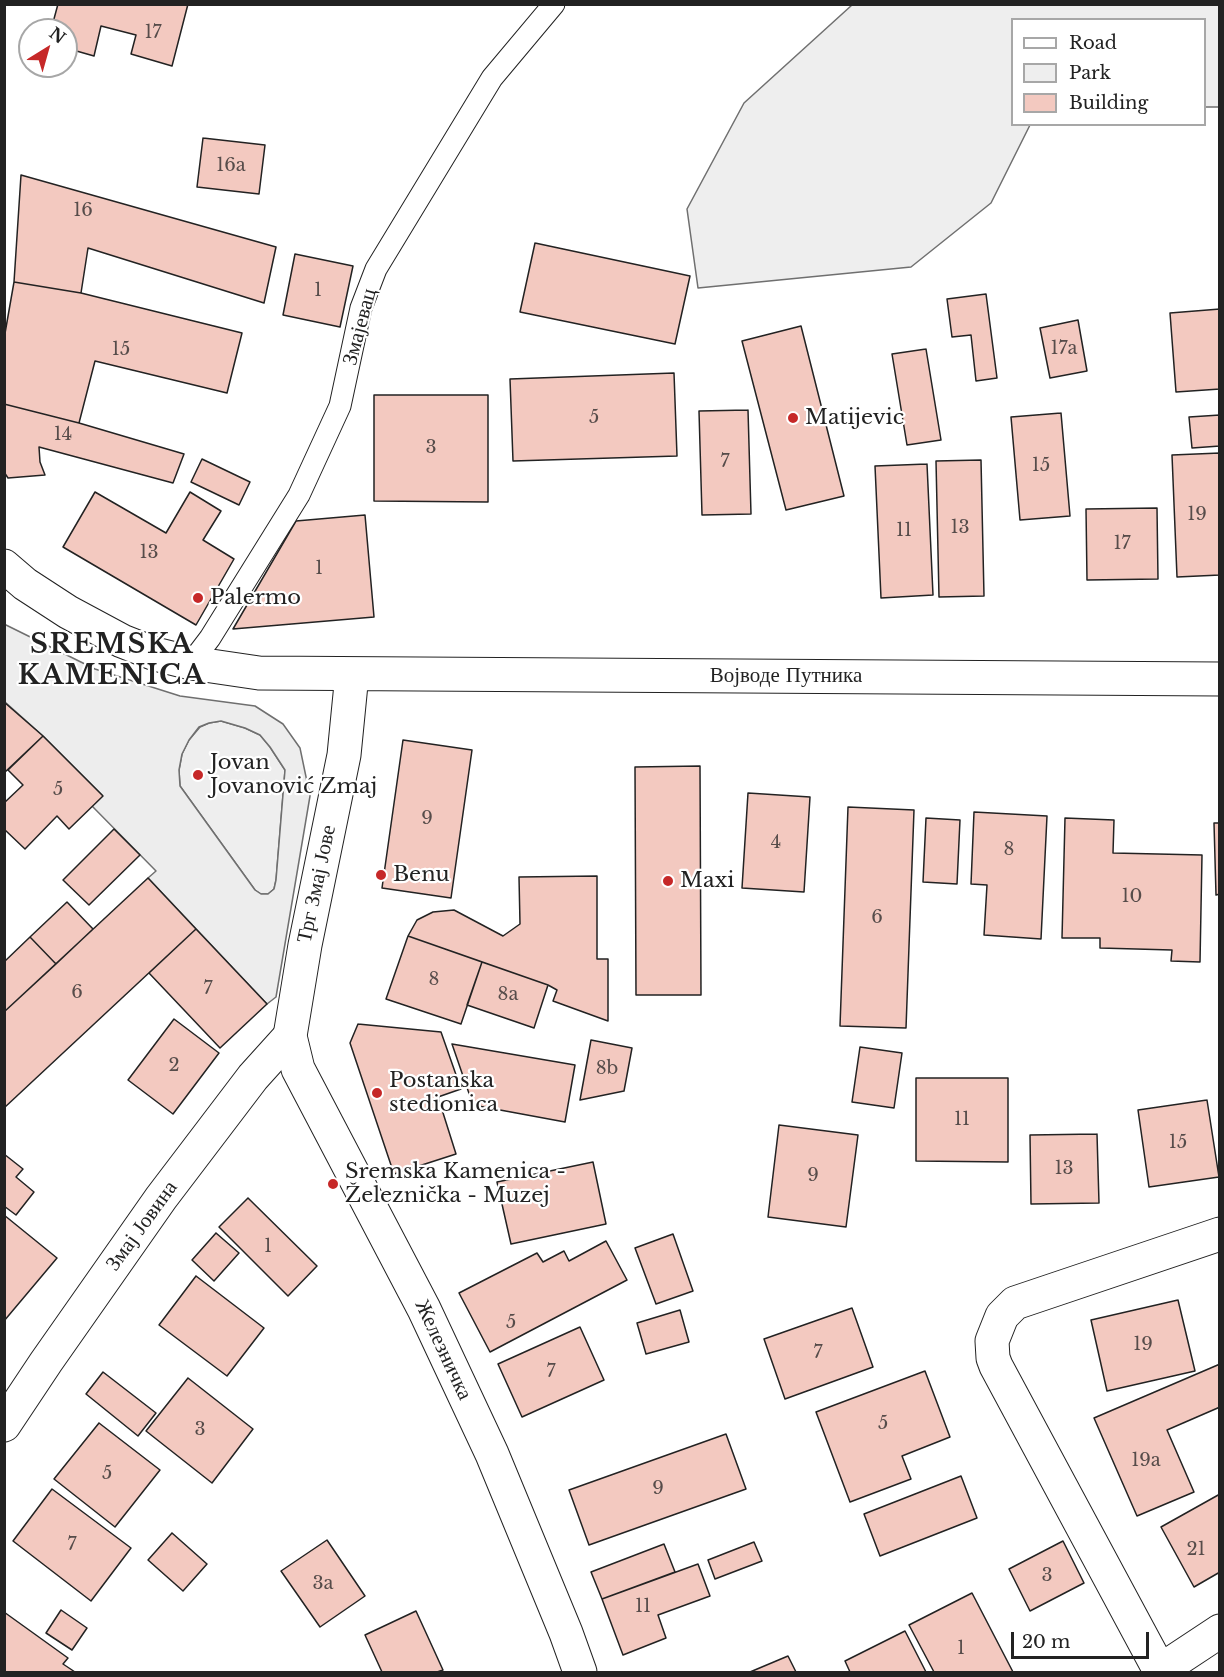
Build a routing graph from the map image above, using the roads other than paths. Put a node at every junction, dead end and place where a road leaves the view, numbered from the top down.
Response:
1 (554, 4) edge
2 (4, 566) edge
3 (191, 663) junction
4 (352, 674) junction
5 (1220, 679) edge
6 (290, 1036) junction
7 (1220, 1234) edge
8 (4, 1425) edge
9 (1220, 1630) edge
10 (580, 1672) edge
11 (1159, 1672) edge

1 - 3 lane, Змајевац
2 - 3 street
3 - 4 street
4 - 5 street, Војводе Путника
4 - 6 street, Трг Змај Јове
6 - 8 street, Змај Јовина
6 - 10 street, Железничка
7 - 11 street
9 - 11 street

